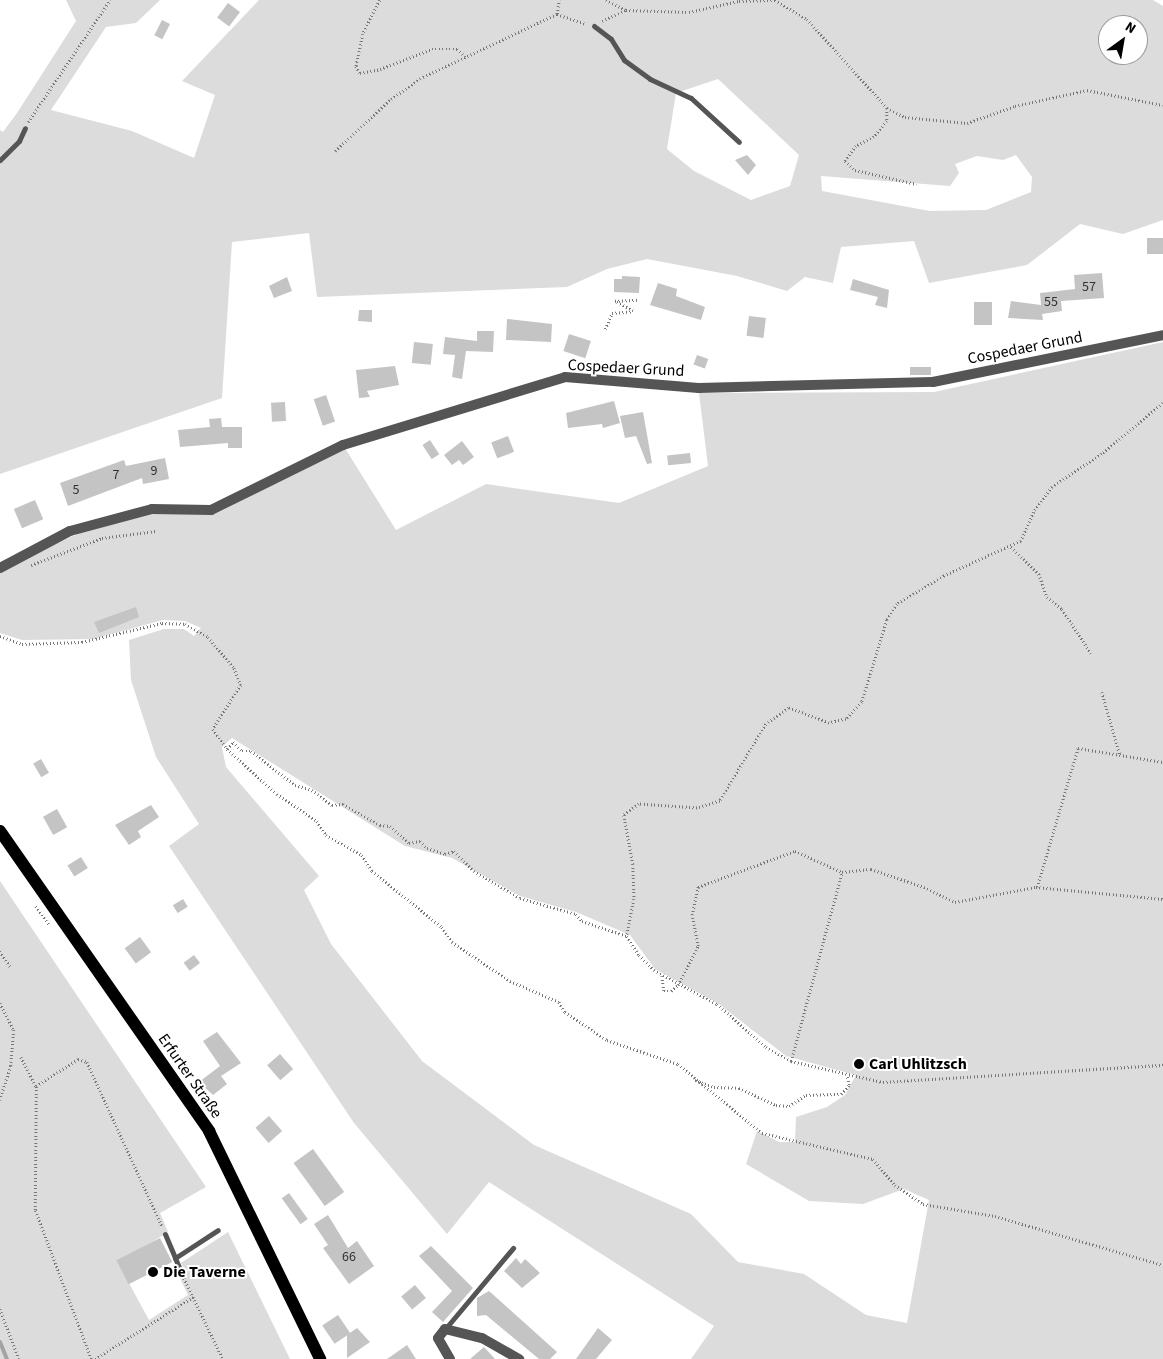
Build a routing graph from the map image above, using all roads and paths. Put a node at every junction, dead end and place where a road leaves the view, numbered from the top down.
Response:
1 (110, 0) edge
2 (380, 0) edge
3 (559, 0) edge
4 (606, 0) edge
5 (626, 10) junction
6 (557, 14) junction
7 (594, 26) junction
8 (467, 58) junction
9 (1163, 105) edge
10 (887, 108) junction
11 (25, 128) joint
12 (739, 142) dead end
13 (335, 152) dead end
14 (0, 160) edge
15 (916, 184) dead end
16 (637, 300) dead end
17 (606, 329) dead end
18 (1163, 335) edge
19 (1163, 403) edge
20 (156, 531) dead end
21 (1011, 546) junction
22 (33, 564) dead end
23 (0, 568) edge
24 (0, 636) edge
25 (1092, 653) dead end
26 (1102, 692) dead end
27 (227, 749) junction
28 (1120, 755) junction
29 (1163, 762) edge
30 (0, 831) edge
31 (842, 872) junction
32 (1036, 888) junction
33 (1163, 899) edge
34 (33, 902) dead end
35 (55, 934) dead end
36 (628, 936) junction
37 (0, 951) edge
38 (11, 968) dead end
39 (662, 975) junction
40 (678, 985) junction
41 (0, 1003) edge
42 (21, 1057) dead end
43 (791, 1061) junction
44 (1163, 1065) edge
45 (847, 1076) junction
46 (695, 1080) junction
47 (36, 1086) junction
48 (0, 1100) edge
49 (218, 1230) dead end
50 (165, 1234) joint
51 (513, 1248) dead end
52 (175, 1258) junction
53 (1163, 1265) edge
54 (181, 1272) joint
55 (193, 1297) junction
56 (0, 1309) edge
57 (445, 1329) junction
58 (19, 1359) edge
59 (91, 1359) edge
60 (95, 1359) edge
61 (222, 1359) edge
62 (320, 1359) edge
63 (450, 1359) edge
64 (519, 1359) edge

1 - 11 path
2 - 8 path
3 - 6 path
4 - 5 path
5 - 7 path
5 - 10 path
6 - 7 path
6 - 8 path
7 - 12 lane
8 - 13 path
9 - 10 path
10 - 15 path
11 - 14 lane
16 - 17 path
18 - 23 street, Cospedaer Grund
19 - 21 path
20 - 22 path
21 - 25 path
21 - 36 path
24 - 27 path
26 - 28 path
27 - 36 path
27 - 46 path
28 - 29 path
28 - 32 path
30 - 62 main road, Erfurter Straße
31 - 32 path
31 - 40 path
31 - 43 path
32 - 33 path
34 - 35 path
36 - 39 path
37 - 38 path
39 - 40 path
39 - 40 path
40 - 43 path
41 - 48 path
42 - 47 path
43 - 45 path
44 - 45 path
45 - 46 path
46 - 53 path
47 - 50 path
47 - 59 path
49 - 52 lane
50 - 52 lane
51 - 57 lane
52 - 54 lane
54 - 55 path
55 - 60 path
55 - 61 path
56 - 58 path
57 - 63 street
57 - 64 street

